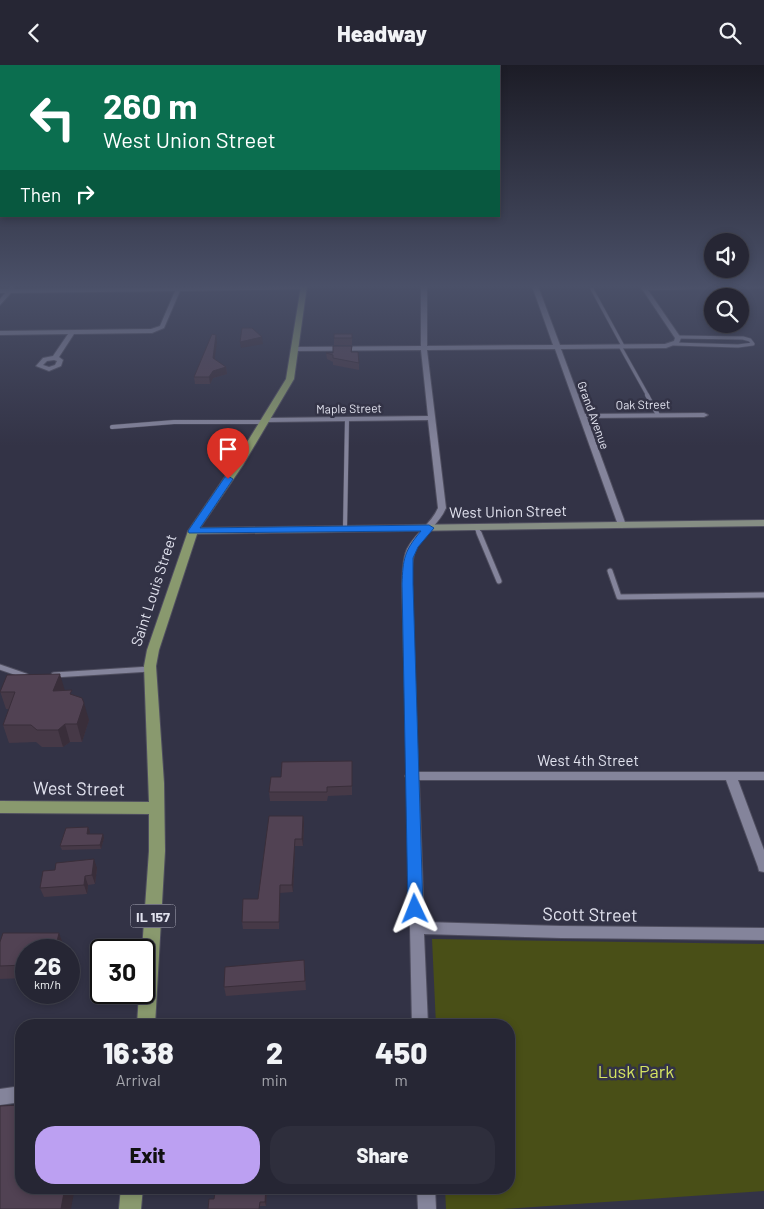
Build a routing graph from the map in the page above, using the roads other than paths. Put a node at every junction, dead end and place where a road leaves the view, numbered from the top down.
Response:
1 (68, 339) edge
2 (296, 339) edge
3 (423, 339) edge
4 (554, 339) edge
5 (619, 339) edge
6 (678, 339) edge
7 (748, 339) edge
8 (674, 344) junction
9 (622, 346) junction
10 (557, 347) junction
11 (423, 348) junction
12 (295, 349) junction
13 (55, 358) dead end
14 (658, 415) junction
15 (704, 415) dead end
16 (582, 416) junction
17 (431, 418) junction
18 (347, 419) junction
19 (266, 421) junction
20 (112, 427) dead end
21 (764, 523) edge
22 (622, 525) junction
23 (476, 527) junction
24 (429, 528) junction
25 (345, 529) junction
26 (193, 531) junction
27 (610, 571) dead end
28 (499, 581) dead end
29 (764, 595) edge
30 (0, 667) edge
31 (150, 669) junction
32 (43, 675) edge
33 (26, 676) junction
34 (34, 676) edge
35 (18, 680) edge
36 (411, 776) junction
37 (730, 776) junction
38 (764, 776) edge
39 (0, 807) edge
40 (157, 808) junction
41 (764, 867) edge
42 (416, 929) junction
43 (764, 934) edge
44 (146, 1019) edge
45 (420, 1019) edge
46 (15, 1095) edge
47 (0, 1097) edge
48 (131, 1194) edge
49 (426, 1194) edge
50 (130, 1209) edge
51 (427, 1209) edge

1 - 13 street
2 - 12 main road, Saint Louis Street
3 - 11 street
4 - 10 street, Grand Avenue
5 - 9 lane
6 - 8 street
7 - 8 lane
8 - 9 street
9 - 10 street
9 - 14 lane
10 - 11 street
10 - 16 street, Grand Avenue
11 - 12 street
11 - 17 street
12 - 19 main road, Saint Louis Street
14 - 15 street, Oak Street
14 - 16 street, Oak Street
16 - 22 street, Grand Avenue
17 - 18 street, Maple Street
17 - 24 street
18 - 19 street, Maple Street
18 - 25 lane
19 - 20 lane
19 - 26 main road, Saint Louis Street
21 - 22 street, West Union Street
22 - 23 street, West Union Street
23 - 24 street, West Union Street
23 - 28 lane
24 - 25 street, West Union Street
24 - 36 street
25 - 26 street, West Union Street
26 - 31 main road, Saint Louis Street
27 - 29 lane
30 - 33 lane
31 - 32 lane
31 - 40 main road, Saint Louis Street
33 - 34 lane
33 - 35 lane
36 - 37 street, West 4th Street
36 - 42 street
37 - 38 street, West 4th Street
37 - 41 street
39 - 40 main road, West Street
40 - 44 main road, Saint Louis Street / IL 157
42 - 43 street, Scott Street
42 - 45 street
46 - 47 street
48 - 50 main road
49 - 51 street

